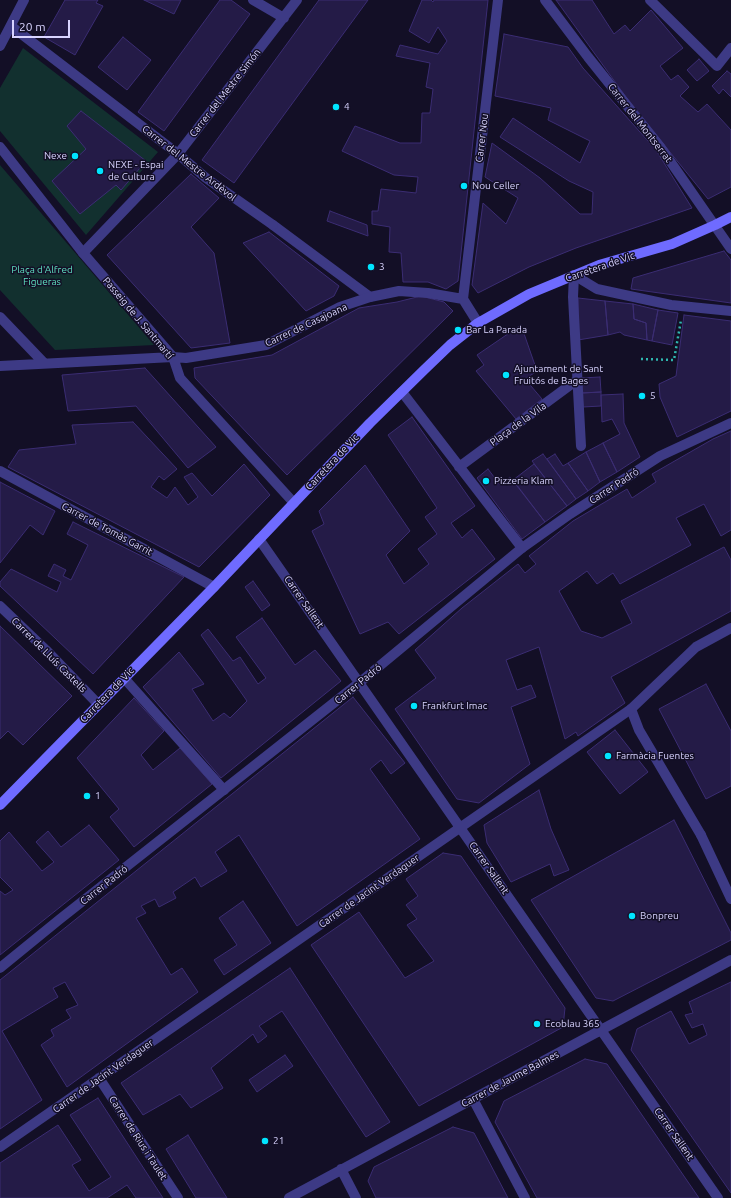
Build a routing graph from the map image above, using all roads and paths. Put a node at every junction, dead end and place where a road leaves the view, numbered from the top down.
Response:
1 (24, 0) edge
2 (253, 0) edge
3 (297, 0) edge
4 (498, 0) edge
5 (544, 0) edge
6 (650, 0) edge
7 (284, 18) junction
8 (11, 26) junction
9 (0, 46) edge
10 (731, 48) edge
11 (0, 147) edge
12 (178, 154) junction
13 (731, 217) edge
14 (715, 225) junction
15 (731, 248) edge
16 (84, 253) junction
17 (574, 275) junction
18 (370, 297) junction
19 (463, 299) junction
20 (684, 306) junction
21 (731, 311) edge
22 (0, 318) edge
23 (478, 323) junction
24 (172, 356) junction
25 (641, 359) dead end
26 (44, 363) junction
27 (0, 366) edge
28 (578, 380) junction
29 (402, 392) junction
30 (731, 423) edge
31 (581, 446) dead end
32 (459, 467) junction
33 (0, 471) edge
34 (294, 503) junction
35 (259, 539) junction
36 (522, 548) junction
37 (214, 587) junction
38 (0, 606) edge
39 (731, 628) edge
40 (124, 678) junction
41 (359, 683) junction
42 (98, 704) junction
43 (631, 709) junction
44 (224, 790) junction
45 (0, 805) edge
46 (460, 827) junction
47 (731, 899) edge
48 (731, 960) edge
49 (0, 968) edge
50 (601, 1030) junction
51 (99, 1078) junction
52 (473, 1099) junction
53 (0, 1147) edge
54 (340, 1169) junction
55 (178, 1198) edge
56 (289, 1198) edge
57 (356, 1198) edge
58 (525, 1198) edge
59 (718, 1198) edge

1 - 8 street
2 - 7 street
3 - 7 street, Carrer del Mestre Simón
4 - 19 street, Carrer Nou
5 - 14 street, Carrer del Montserrat
6 - 10 street
7 - 12 street, Carrer del Mestre Simón
8 - 9 street
8 - 12 street, Carrer del Mestre Ardèvol
11 - 16 street, Passeig de J. Santmartí
12 - 16 street, Carrer del Mestre Simón
12 - 18 street, Carrer del Mestre Ardèvol
13 - 14 main road, Carretera de Vic
14 - 15 street, Carrer del Montserrat
14 - 17 main road, Carretera de Vic
16 - 24 street, Passeig de J. Santmartí
17 - 20 street
17 - 23 main road, Carretera de Vic
17 - 28 street
18 - 19 street, Carrer de Casajoana
18 - 24 street, Carrer de Casajoana
19 - 23 street
20 - 21 street
20 - 25 path
22 - 26 street
23 - 29 main road, Carretera de Vic
24 - 26 street, Carrer de Casajoana
24 - 34 street, Passeig de J. Santmartí
26 - 27 street, Carrer de Casajoana
28 - 31 street
28 - 32 street, Plaça de la Vila
29 - 32 street
29 - 34 main road, Carretera de Vic
30 - 36 street, Carrer Padró
32 - 36 street
33 - 37 street, Carrer de Tomàs Garrit
34 - 35 main road, Carretera de Vic
35 - 37 main road, Carretera de Vic
35 - 41 street, Carrer Sallent
36 - 41 street, Carrer Padró
37 - 40 main road, Carretera de Vic
38 - 42 street, Carrer de Lluís Castells
39 - 43 street, Carrer de Jacint Verdaguer
40 - 42 main road, Carretera de Vic
40 - 44 street
41 - 44 street, Carrer Padró
41 - 46 street, Carrer Sallent
42 - 45 main road, Carretera de Vic
43 - 46 street, Carrer de Jacint Verdaguer
43 - 47 street
44 - 49 street, Carrer Padró
46 - 50 street, Carrer Sallent
46 - 51 street, Carrer de Jacint Verdaguer
48 - 50 street, Carrer de Jaume Balmes
50 - 52 street, Carrer de Jaume Balmes
50 - 59 street, Carrer Sallent
51 - 53 street, Carrer de Jacint Verdaguer
51 - 55 street, Carrer de Rius i Taulet
52 - 54 street, Carrer de Jaume Balmes
52 - 58 street
54 - 56 street, Carrer de Jaume Balmes
54 - 57 street

